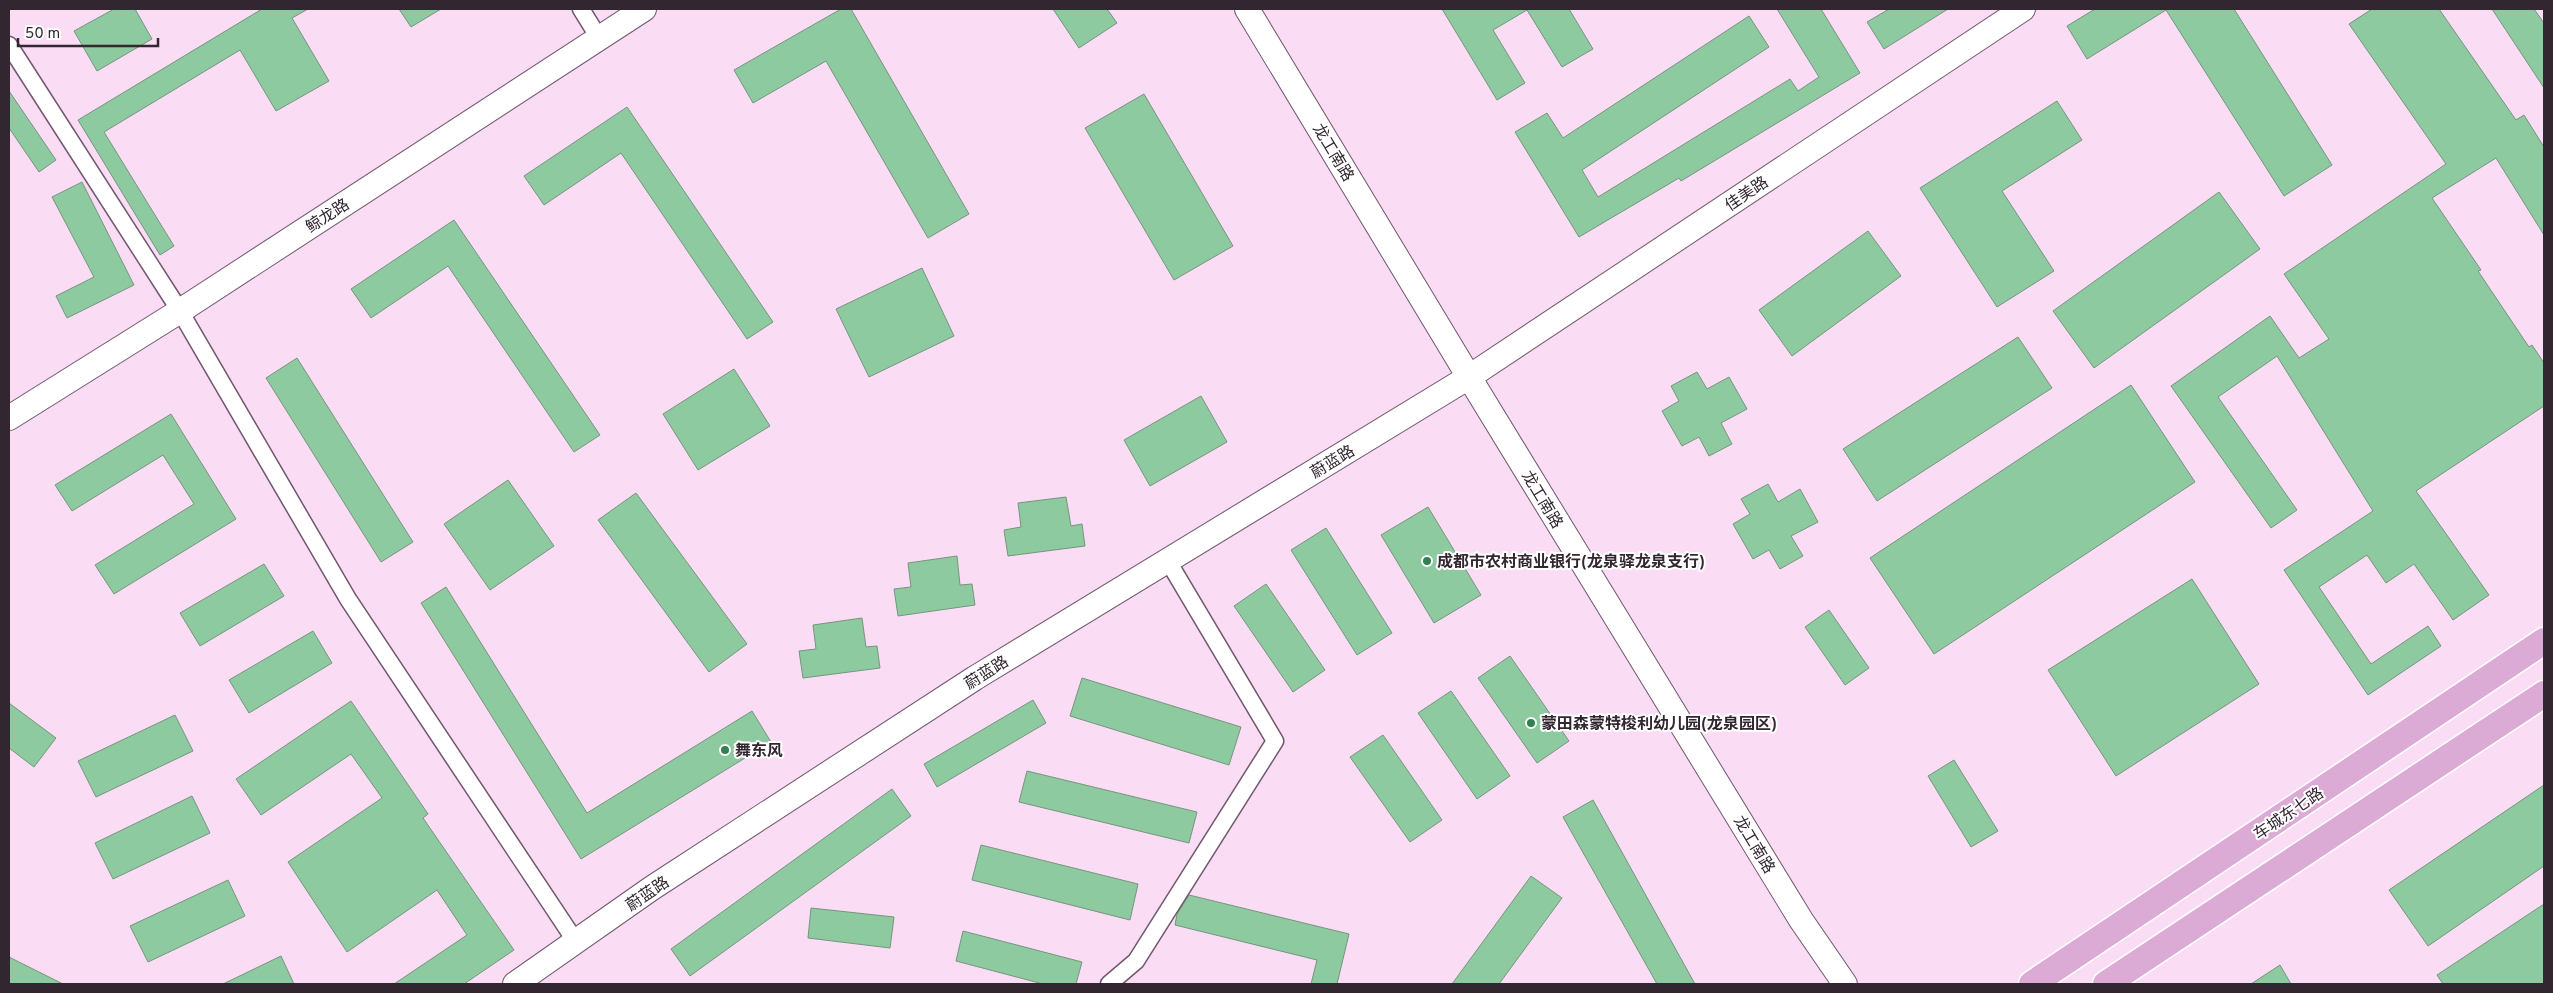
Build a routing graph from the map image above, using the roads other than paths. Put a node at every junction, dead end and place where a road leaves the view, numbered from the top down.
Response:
1 (581, 9) edge
2 (644, 9) edge
3 (1248, 9) edge
4 (2023, 9) edge
5 (599, 38) junction
6 (9, 45) edge
7 (180, 311) junction
8 (1469, 377) junction
9 (9, 418) edge
10 (1168, 561) junction
11 (2544, 642) edge
12 (2544, 694) edge
13 (576, 942) junction
14 (515, 984) edge
15 (1109, 984) edge
16 (1845, 984) edge
17 (2032, 984) edge
18 (2106, 984) edge

1 - 5 street
2 - 5 street, 鲸龙路
3 - 8 street, 龙工南路
4 - 8 street, 佳美路
5 - 7 street, 鲸龙路
6 - 7 street
7 - 9 street, 鲸龙路
7 - 13 street
8 - 10 street, 蔚蓝路
8 - 16 street, 龙工南路
10 - 13 street, 蔚蓝路
10 - 15 street
11 - 17 main road, 车城东七路
12 - 18 main road
13 - 14 street, 蔚蓝路

